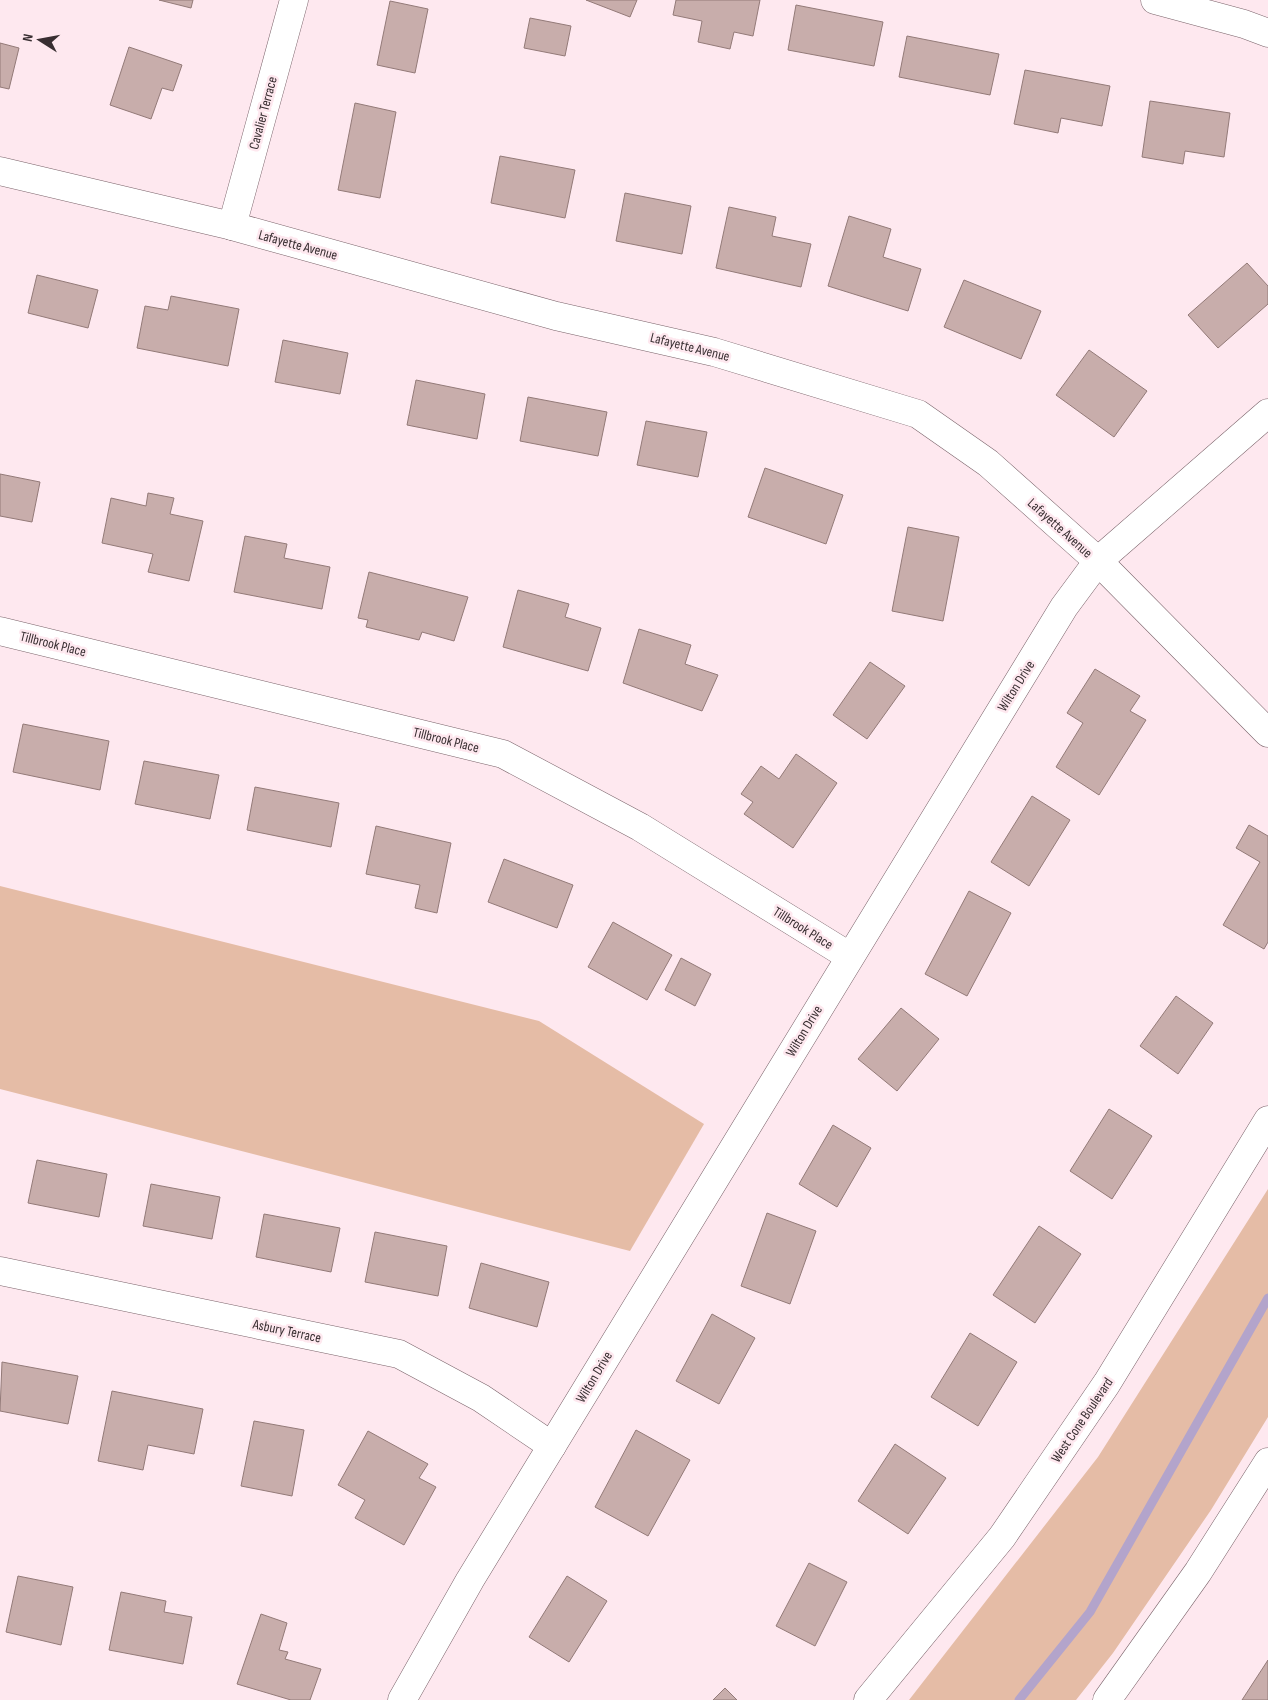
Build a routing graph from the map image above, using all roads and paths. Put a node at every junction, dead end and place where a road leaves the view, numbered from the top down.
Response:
1 (294, 0) edge
2 (1155, 0) edge
3 (1268, 33) edge
4 (0, 171) edge
5 (232, 226) junction
6 (1268, 413) edge
7 (1098, 561) junction
8 (0, 631) edge
9 (1268, 733) edge
10 (849, 956) junction
11 (1268, 1120) edge
12 (0, 1271) edge
13 (552, 1446) junction
14 (1268, 1462) edge
15 (402, 1700) edge
16 (868, 1700) edge
17 (1107, 1700) edge

1 - 5 street, Cavalier Terrace
2 - 3 street
4 - 5 street, Lafayette Avenue
5 - 7 street, Lafayette Avenue
6 - 7 street, Wilton Drive
7 - 9 street, Lafayette Avenue
7 - 10 street, Wilton Drive
8 - 10 street, Tillbrook Place
10 - 13 street, Wilton Drive
11 - 16 street, West Cone Boulevard
12 - 13 street, Asbury Terrace
13 - 15 street, Wilton Drive
14 - 17 street

